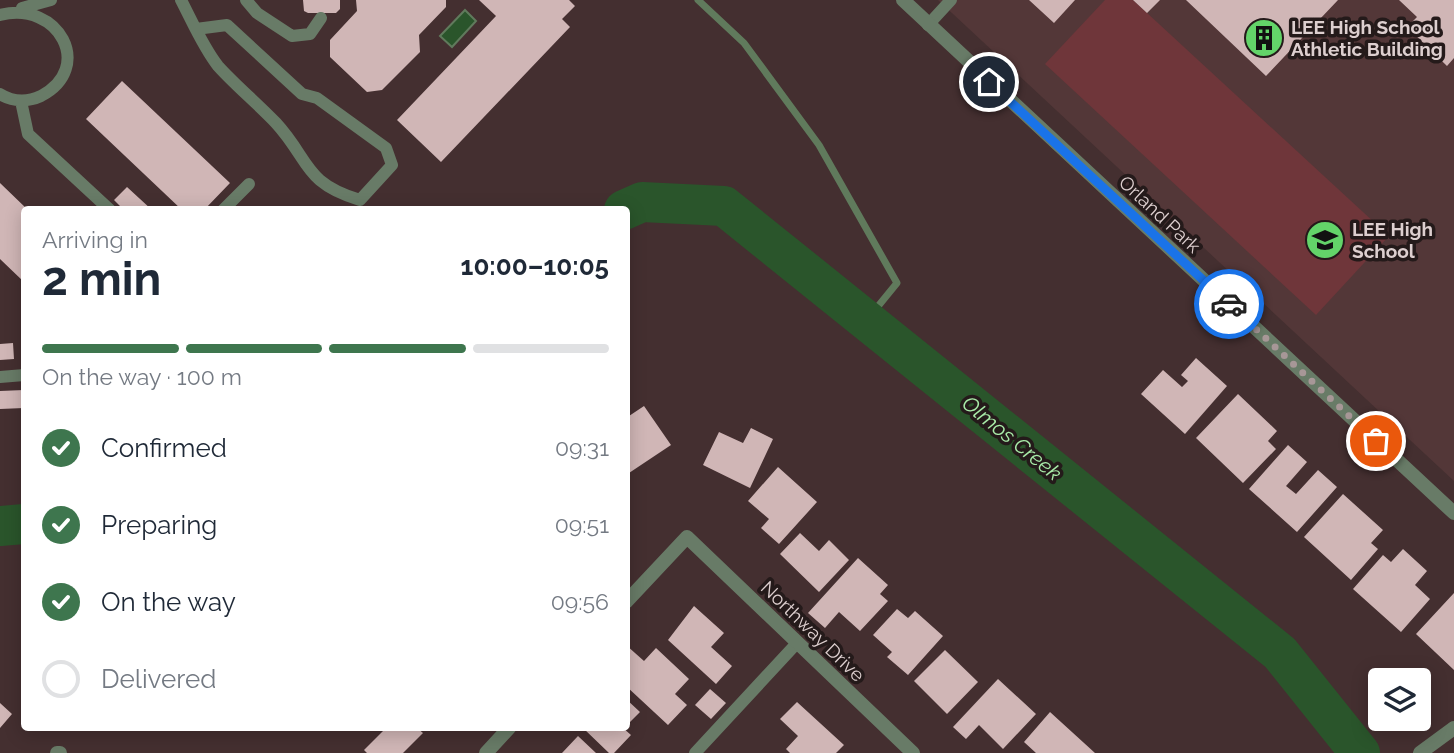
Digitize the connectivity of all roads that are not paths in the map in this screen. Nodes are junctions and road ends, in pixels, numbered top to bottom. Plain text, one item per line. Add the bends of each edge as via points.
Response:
1 (51, 0) edge
2 (181, 0) edge
3 (246, 0) edge
4 (903, 0) edge
5 (951, 0) edge
6 (7, 6) edge
7 (321, 19) dead end
8 (928, 25) junction
9 (196, 29) junction
10 (0, 94) edge
11 (21, 101) junction
12 (249, 184) dead end
13 (106, 206) edge
14 (227, 206) edge
15 (21, 375) edge
16 (0, 377) edge
17 (1454, 513) edge
18 (630, 598) edge
19 (797, 643) junction
20 (1454, 728) edge
21 (506, 731) edge
22 (1425, 749) edge
23 (486, 753) edge
24 (695, 753) edge
25 (913, 753) edge

1 - 6 lane
2 - 9 lane
3 - 7 lane via 292,36 310,34
4 - 8 street, Orland Park
5 - 8 lane
6 - 11 lane via 42,13 55,22 68,50 60,80 50,91
8 - 17 street, Orland Park
9 - 9 lane via 217,64 278,125 301,162 331,191 360,200 392,165 386,148 317,98 302,94 227,25
10 - 11 lane
11 - 13 lane via 28,134
12 - 14 lane
15 - 16 lane
18 - 19 street, Northway Drive via 687,537
19 - 24 lane
19 - 25 street, Northway Drive
20 - 22 street
21 - 23 street

